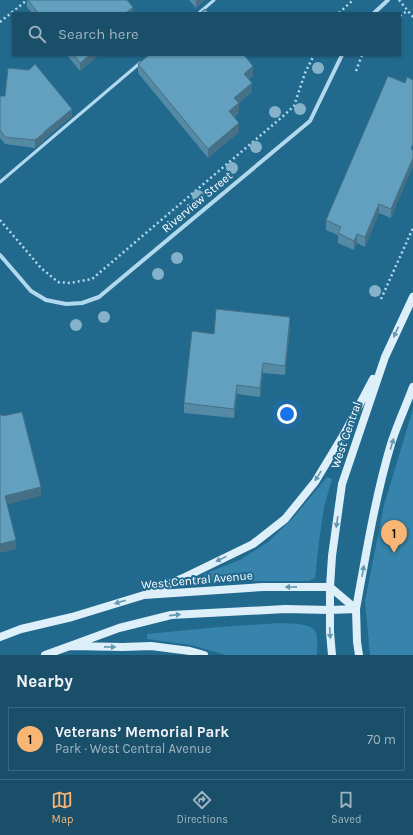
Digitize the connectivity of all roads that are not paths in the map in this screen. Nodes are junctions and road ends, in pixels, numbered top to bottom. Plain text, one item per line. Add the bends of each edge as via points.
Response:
1 (214, 0) edge
2 (388, 0) edge
3 (200, 12) edge
4 (375, 12) edge
5 (342, 56) edge
6 (143, 60) edge
7 (0, 182) edge
8 (0, 255) edge
9 (413, 297) edge
10 (385, 357) junction
11 (413, 387) edge
12 (330, 587) junction
13 (144, 595) junction
14 (356, 609) junction
15 (330, 610) junction
16 (0, 636) edge
17 (70, 646) junction
18 (45, 655) edge
19 (204, 655) edge
20 (332, 655) edge
21 (358, 655) edge

1 - 3 lane
2 - 4 street
5 - 8 street, Riverview Street via 310,121 99,297 82,303 66,304 46,300 31,291
6 - 7 lane
9 -> 10 main road, West Central
10 -> 12 main road, West Central via 342,484
10 -> 13 main road via 315,482 286,519 253,544
14 -> 11 main road via 379,489 392,443
12 -> 13 main road, West Central Avenue via 263,587
12 - 14 main road
12 - 15 main road
13 -> 16 main road, West Central Avenue
14 - 15 main road
14 - 21 main road
17 -> 15 main road via 119,628 171,615 285,609
15 -> 20 main road
17 - 18 main road
17 -> 19 main road via 152,646

